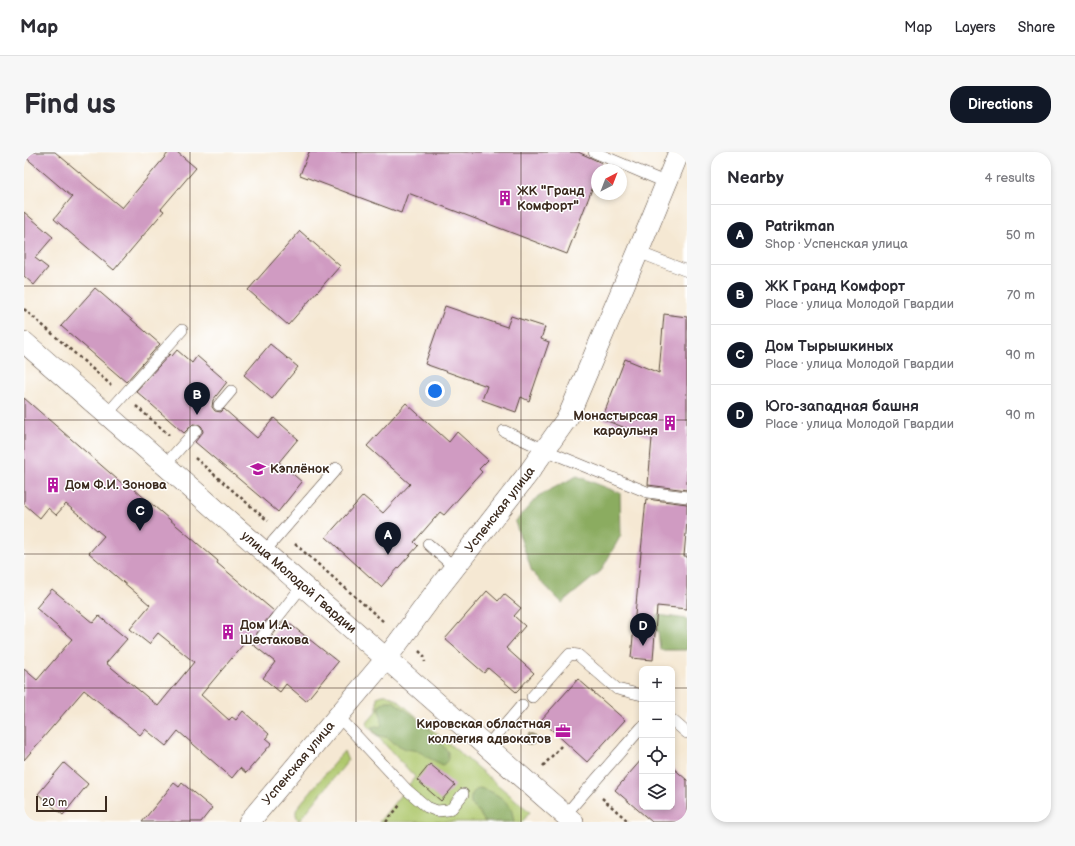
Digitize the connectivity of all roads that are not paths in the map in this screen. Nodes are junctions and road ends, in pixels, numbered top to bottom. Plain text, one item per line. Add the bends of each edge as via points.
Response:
1 (594, 152) edge
2 (679, 152) edge
3 (667, 183) junction
4 (638, 252) junction
5 (687, 271) edge
6 (182, 330) dead end
7 (24, 342) edge
8 (231, 391) dead end
9 (219, 404) dead end
10 (107, 414) junction
11 (196, 430) dead end
12 (504, 431) dead end
13 (545, 450) junction
14 (165, 465) junction
15 (337, 468) dead end
16 (687, 497) edge
17 (428, 544) dead end
18 (264, 552) junction
19 (455, 568) junction
20 (303, 585) junction
21 (262, 637) dead end
22 (386, 659) junction
23 (639, 694) edge
24 (532, 697) dead end
25 (522, 705) dead end
26 (338, 716) junction
27 (675, 723) edge
28 (639, 730) edge
29 (687, 733) edge
30 (487, 746) junction
31 (463, 794) dead end
32 (569, 818) edge
33 (249, 822) edge

1 - 3 lane
2 - 3 street, Успенская улица
3 - 4 street, Успенская улица
4 - 5 lane
4 - 13 street, Успенская улица via 568,417
6 - 10 lane
7 - 10 street, улица Молодой Гвардии
8 - 9 lane
10 - 14 street, улица Молодой Гвардии
11 - 14 lane
12 - 13 lane
13 - 16 lane via 647,492
13 - 19 street, Успенская улица
14 - 18 street, улица Молодой Гвардии
15 - 18 lane
17 - 19 lane
18 - 20 street, улица Молодой Гвардии
19 - 22 street, Успенская улица
20 - 21 lane
20 - 22 street, улица Молодой Гвардии
22 - 26 street, Успенская улица
22 - 30 street, улица Молодой Гвардии
23 - 24 lane via 617,689 578,655 570,654
25 - 30 lane
26 - 31 lane via 407,790 427,807 437,811 448,810
26 - 33 street, Успенская улица
27 - 29 lane
28 - 32 lane via 589,788
30 - 32 street, улица Молодой Гвардии

